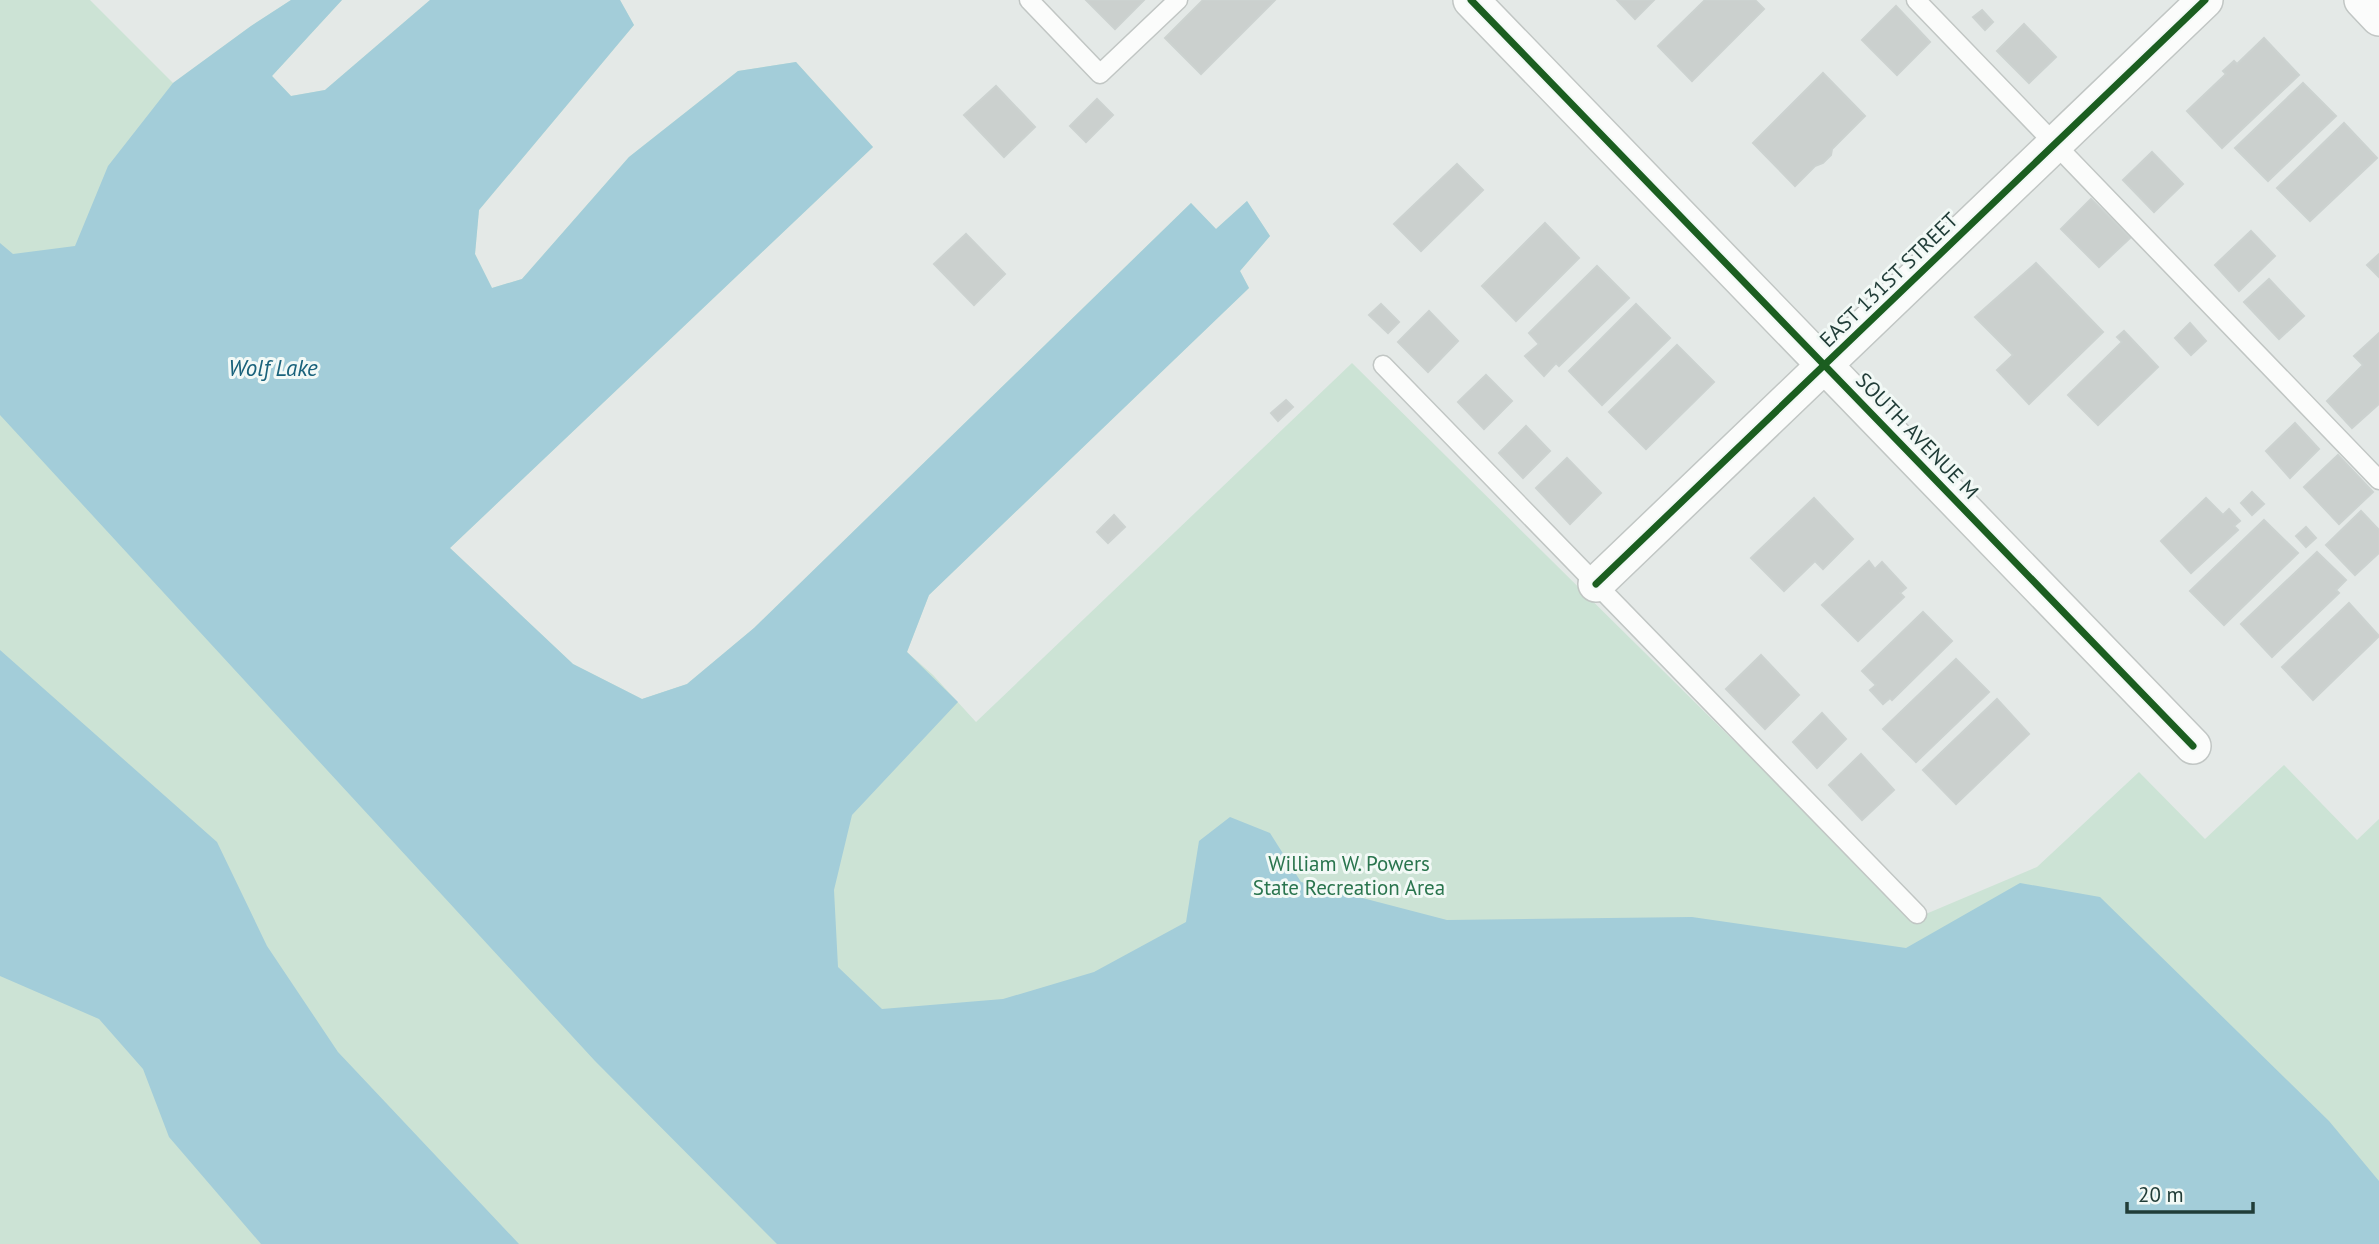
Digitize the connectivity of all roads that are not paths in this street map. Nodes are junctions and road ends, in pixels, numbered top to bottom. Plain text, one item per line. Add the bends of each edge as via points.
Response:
1 (1029, 0) edge
2 (1178, 0) edge
3 (1471, 0) edge
4 (1916, 0) edge
5 (2205, 0) edge
6 (2362, 0) edge
7 (2379, 18) edge
8 (2055, 144) junction
9 (1383, 365) dead end
10 (1825, 366) junction
11 (2379, 480) edge
12 (1596, 584) junction
13 (2193, 746) dead end
14 (1917, 914) dead end

1 - 2 lane via 1100,74
3 - 10 street, SOUTH AVENUE M
4 - 8 lane
5 - 8 street, EAST 131ST STREET
6 - 7 street
8 - 10 street, EAST 131ST STREET
8 - 11 lane
9 - 12 lane
10 - 12 street, EAST 131ST STREET
10 - 13 street, SOUTH AVENUE M
12 - 14 lane

